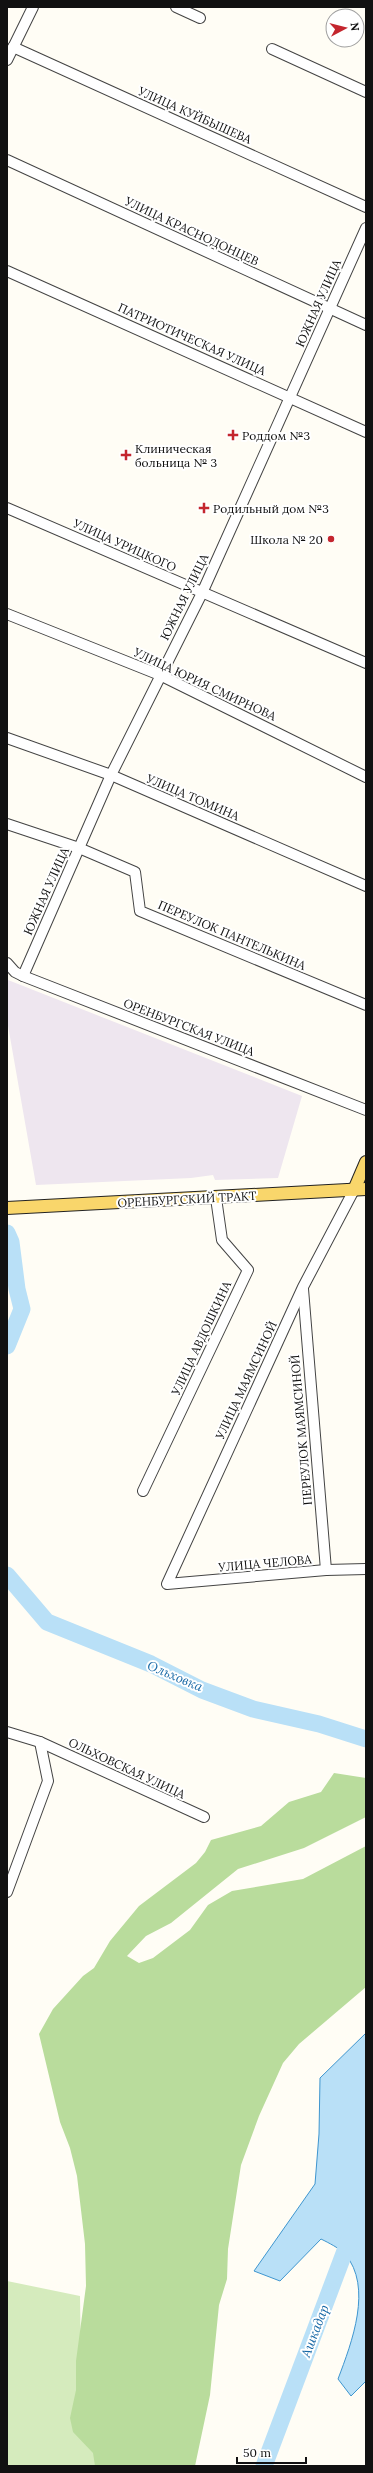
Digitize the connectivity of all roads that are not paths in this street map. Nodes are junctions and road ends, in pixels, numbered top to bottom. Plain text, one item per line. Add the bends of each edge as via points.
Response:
1 (33, 7) edge
2 (176, 7) edge
3 (200, 18) dead end
4 (13, 47) junction
5 (272, 49) dead end
6 (7, 60) edge
7 (366, 92) edge
8 (7, 160) edge
9 (366, 207) edge
10 (366, 228) edge
11 (7, 271) edge
12 (330, 309) junction
13 (366, 325) edge
14 (290, 397) junction
15 (366, 432) edge
16 (7, 508) edge
17 (202, 593) junction
18 (7, 614) edge
19 (366, 663) edge
20 (160, 675) junction
21 (7, 738) edge
22 (111, 775) junction
23 (366, 776) edge
24 (7, 824) edge
25 (79, 848) junction
26 (366, 886) edge
27 (7, 963) edge
28 (22, 976) junction
29 (366, 1005) edge
30 (366, 1110) edge
31 (366, 1162) edge
32 (360, 1189) edge
33 (216, 1198) junction
34 (7, 1208) edge
35 (303, 1287) junction
36 (143, 1491) dead end
37 (366, 1569) edge
38 (326, 1570) junction
39 (167, 1584) joint
40 (7, 1732) edge
41 (40, 1742) junction
42 (204, 1817) dead end
43 (7, 1892) edge

1 - 4 street
2 - 3 street
4 - 6 street
4 - 9 street, УЛИЦА КУЙБЫШЕВА
5 - 7 street
8 - 12 street, УЛИЦА КРАСНОДОНЦЕВ
10 - 12 street, ЮЖНАЯ УЛИЦА
11 - 14 street, ПАТРИОТИЧЕСКАЯ УЛИЦА
12 - 13 street, УЛИЦА КРАСНОДОНЦЕВ
12 - 14 street, ЮЖНАЯ УЛИЦА
14 - 15 street, ПАТРИОТИЧЕСКАЯ УЛИЦА
14 - 17 street, ЮЖНАЯ УЛИЦА
16 - 17 street, УЛИЦА УРИЦКОГО
17 - 19 street, УЛИЦА УРИЦКОГО
17 - 20 street, ЮЖНАЯ УЛИЦА
18 - 20 street, УЛИЦА ЮРИЯ СМИРНОВА
20 - 22 street, ЮЖНАЯ УЛИЦА
20 - 23 street, УЛИЦА ЮРИЯ СМИРНОВА
21 - 22 street, УЛИЦА ТОМИНА
22 - 25 street, ЮЖНАЯ УЛИЦА
22 - 26 street, УЛИЦА ТОМИНА
24 - 25 street, ПЕРЕУЛОК ПАНТЕЛЬКИНА
25 - 28 street, ЮЖНАЯ УЛИЦА
25 - 29 street, ПЕРЕУЛОК ПАНТЕЛЬКИНА via 135,872 140,911
27 - 28 street, ОРЕНБУРГСКАЯ УЛИЦА
28 - 30 street, ОРЕНБУРГСКАЯ УЛИЦА
31 - 32 main road
32 - 33 main road, ОРЕНБУРГСКИЙ ТРАКТ
32 - 35 street, УЛИЦА МАЯМСИНОЙ
33 - 34 main road, ОРЕНБУРГСКИЙ ТРАКТ
33 - 36 street, УЛИЦА АВДОШКИНА via 222,1240 248,1270
35 - 38 street, ПЕРЕУЛОК МАЯМСИНОЙ
35 - 39 street, УЛИЦА МАЯМСИНОЙ
37 - 38 street, УЛИЦА ЧЕЛОВА
38 - 39 street, УЛИЦА ЧЕЛОВА
40 - 41 street, ОЛЬХОВСКАЯ УЛИЦА
41 - 42 street, ОЛЬХОВСКАЯ УЛИЦА
41 - 43 street via 48,1781

